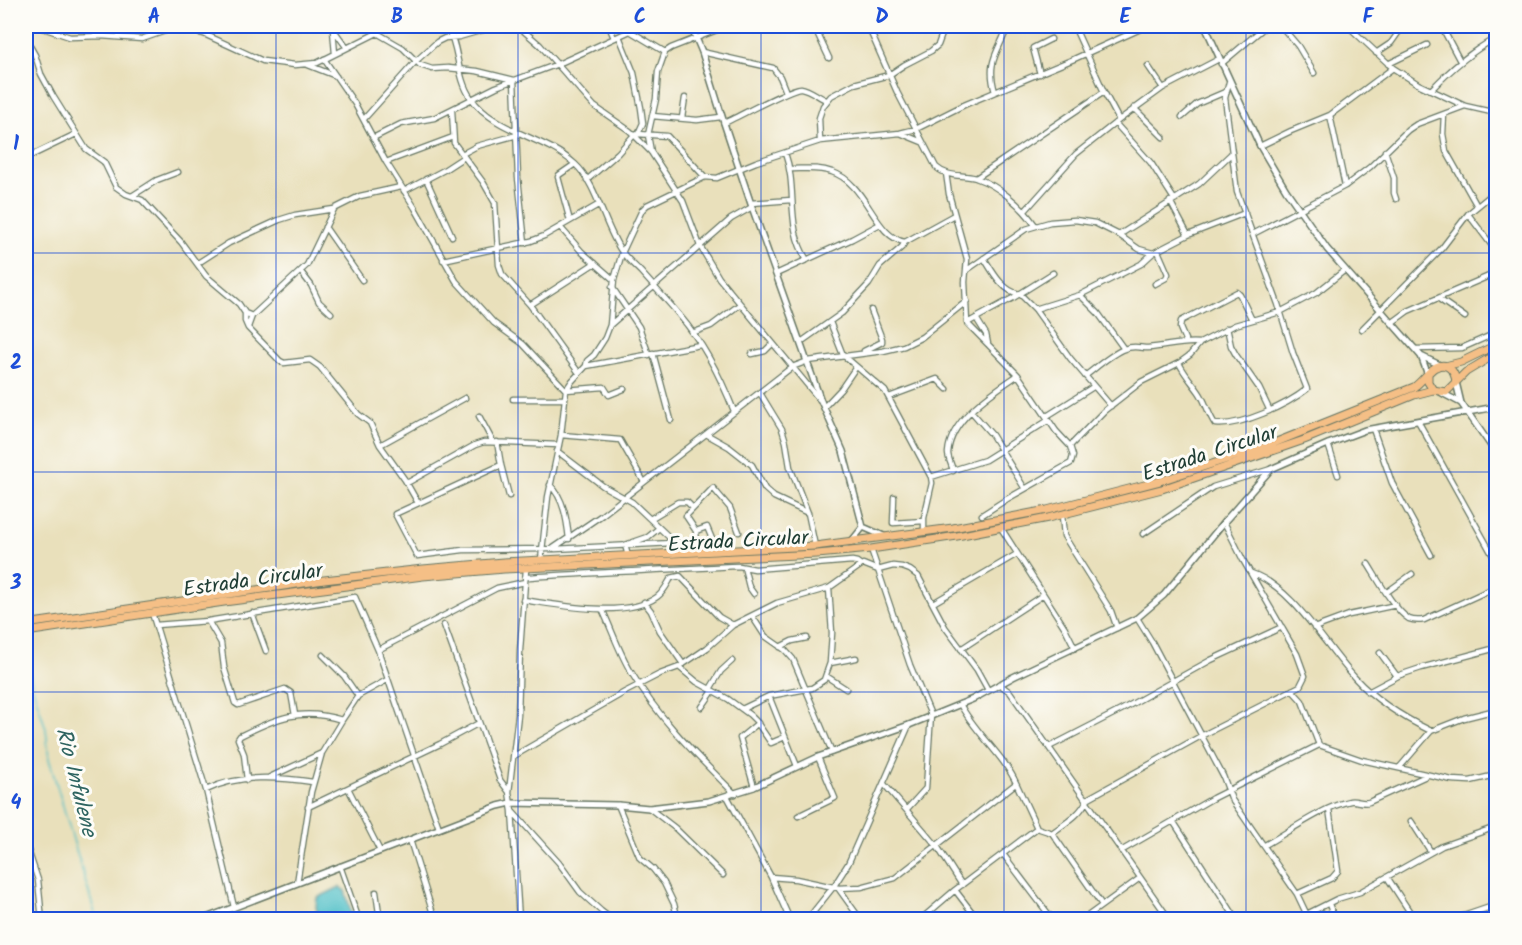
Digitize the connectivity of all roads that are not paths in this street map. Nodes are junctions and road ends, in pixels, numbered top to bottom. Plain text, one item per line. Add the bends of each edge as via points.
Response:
1 (37, 26) edge
2 (383, 26) edge
3 (447, 26) edge
4 (497, 26) edge
5 (521, 26) edge
6 (609, 26) edge
7 (637, 26) edge
8 (691, 26) edge
9 (728, 26) edge
10 (814, 26) edge
11 (868, 26) edge
12 (945, 26) edge
13 (1008, 26) edge
14 (1074, 26) edge
15 (1147, 26) edge
16 (1205, 26) edge
17 (1266, 26) edge
18 (1281, 26) edge
19 (1348, 26) edge
20 (1403, 26) edge
21 (1452, 26) edge
22 (186, 28) edge
23 (332, 28) edge
24 (630, 31) junction
25 (376, 33) junction
26 (617, 37) junction
27 (453, 38) junction
28 (696, 38) junction
29 (1497, 38) edge
30 (26, 39) edge
31 (1051, 39) dead end
32 (1427, 45) dead end
33 (347, 48) junction
34 (665, 52) junction
35 (702, 52) junction
36 (1086, 53) junction
37 (1376, 53) junction
38 (335, 54) junction
39 (829, 58) dead end
40 (324, 59) junction
41 (416, 61) junction
42 (1220, 61) junction
43 (1460, 61) junction
44 (306, 64) junction
45 (558, 64) junction
46 (1388, 64) junction
47 (1148, 66) dead end
48 (1393, 68) junction
49 (460, 69) junction
50 (1314, 73) dead end
51 (1040, 74) junction
52 (889, 75) junction
53 (336, 76) junction
54 (514, 80) junction
55 (1229, 82) junction
56 (1163, 88) junction
57 (1431, 90) junction
58 (786, 92) junction
59 (995, 92) junction
60 (1104, 92) junction
61 (1225, 92) junction
62 (685, 98) dead end
63 (472, 100) junction
64 (826, 100) junction
65 (1465, 106) junction
66 (1134, 108) junction
67 (452, 111) junction
68 (1444, 114) junction
69 (1496, 114) edge
70 (1330, 115) junction
71 (652, 116) junction
72 (721, 117) junction
73 (1182, 117) dead end
74 (682, 118) junction
75 (364, 119) junction
76 (1117, 121) junction
77 (723, 123) junction
78 (916, 129) junction
79 (517, 133) junction
80 (900, 133) junction
81 (76, 134) junction
82 (636, 135) junction
83 (648, 135) junction
84 (453, 137) junction
85 (1163, 137) dead end
86 (373, 138) junction
87 (820, 141) junction
88 (922, 142) junction
89 (1260, 146) junction
90 (651, 152) junction
91 (1385, 152) junction
92 (785, 153) junction
93 (1232, 153) junction
94 (463, 155) junction
95 (26, 158) edge
96 (386, 162) junction
97 (575, 164) junction
98 (740, 168) junction
99 (790, 169) junction
100 (178, 172) dead end
101 (946, 173) junction
102 (705, 177) junction
103 (976, 178) junction
104 (426, 179) junction
105 (587, 180) junction
106 (1345, 186) junction
107 (403, 189) junction
108 (677, 190) junction
109 (1497, 191) edge
110 (132, 196) junction
111 (1396, 199) dead end
112 (791, 200) junction
113 (1172, 200) junction
114 (752, 205) junction
115 (598, 206) junction
116 (1477, 206) junction
117 (334, 209) junction
118 (1299, 209) junction
119 (1025, 211) junction
120 (1245, 213) junction
121 (1468, 214) junction
122 (954, 215) junction
123 (570, 221) junction
124 (880, 224) junction
125 (1035, 225) junction
126 (325, 227) junction
127 (560, 227) junction
128 (1252, 234) junction
129 (1119, 235) junction
130 (452, 236) dead end
131 (1188, 236) junction
132 (905, 242) junction
133 (525, 243) junction
134 (700, 246) junction
135 (498, 249) junction
136 (1497, 251) edge
137 (1156, 252) junction
138 (622, 253) junction
139 (984, 258) junction
140 (443, 260) junction
141 (807, 260) junction
142 (198, 263) junction
143 (595, 263) junction
144 (967, 270) junction
145 (1345, 270) junction
146 (301, 272) junction
147 (1053, 273) dead end
148 (1497, 273) edge
149 (776, 274) junction
150 (362, 280) dead end
151 (614, 280) junction
152 (1155, 284) dead end
153 (653, 286) junction
154 (612, 287) junction
155 (1020, 294) junction
156 (1080, 295) junction
157 (1439, 299) junction
158 (967, 301) junction
159 (530, 305) junction
160 (740, 305) junction
161 (1381, 308) junction
162 (628, 309) junction
163 (1035, 309) junction
164 (871, 310) dead end
165 (1280, 312) junction
166 (245, 313) junction
167 (331, 313) dead end
168 (252, 316) junction
169 (1465, 317) dead end
170 (976, 318) junction
171 (1252, 320) junction
172 (830, 322) junction
173 (1393, 322) junction
174 (967, 323) junction
175 (610, 324) junction
176 (248, 328) junction
177 (1227, 328) junction
178 (1362, 329) dead end
179 (692, 333) junction
180 (1497, 333) edge
181 (801, 342) junction
182 (1186, 342) junction
183 (1200, 343) junction
184 (772, 344) junction
185 (988, 344) junction
186 (700, 345) junction
187 (1497, 345) edge
188 (1124, 349) junction
189 (1416, 349) junction
190 (862, 352) junction
191 (651, 354) junction
192 (752, 354) dead end
193 (1497, 354) edge
194 (843, 355) junction
195 (1421, 356) junction
196 (808, 361) junction
197 (1179, 363) junction
198 (586, 366) junction
199 (1442, 366) junction
200 (856, 367) junction
201 (792, 368) junction
202 (579, 373) junction
203 (1018, 375) junction
204 (1428, 375) junction
205 (1085, 376) junction
206 (1456, 382) junction
207 (1094, 387) junction
208 (947, 389) dead end
209 (567, 390) junction
210 (624, 390) dead end
211 (1435, 391) junction
212 (760, 393) junction
213 (889, 397) junction
214 (465, 398) dead end
215 (513, 399) dead end
216 (565, 399) junction
217 (1461, 403) junction
218 (823, 404) junction
219 (1111, 406) junction
220 (1497, 407) edge
221 (1269, 410) junction
222 (734, 411) junction
223 (971, 411) junction
224 (1469, 412) junction
225 (479, 416) dead end
226 (1048, 418) junction
227 (670, 420) dead end
228 (1418, 421) junction
229 (1373, 429) junction
230 (706, 434) junction
231 (561, 435) junction
232 (495, 442) junction
233 (1328, 444) junction
234 (380, 445) junction
235 (559, 445) junction
236 (1070, 446) junction
237 (557, 451) junction
238 (1002, 451) junction
239 (1497, 453) edge
240 (501, 465) junction
241 (1271, 470) junction
242 (954, 471) junction
243 (1338, 475) dead end
244 (931, 477) junction
245 (644, 482) junction
246 (407, 483) junction
247 (550, 485) junction
248 (1025, 489) junction
249 (509, 496) dead end
250 (894, 497) dead end
251 (624, 498) junction
252 (418, 503) junction
253 (693, 508) junction
254 (808, 513) junction
255 (982, 515) dead end
256 (1062, 515) junction
257 (650, 519) junction
258 (924, 521) junction
259 (1224, 522) junction
260 (863, 527) junction
261 (659, 528) junction
262 (1001, 528) junction
263 (696, 531) junction
264 (739, 532) dead end
265 (924, 532) junction
266 (1143, 534) dead end
267 (886, 537) junction
268 (569, 539) junction
269 (850, 542) junction
270 (698, 543) junction
271 (672, 544) junction
272 (625, 545) junction
273 (815, 546) junction
274 (542, 549) junction
275 (552, 549) junction
276 (871, 549) junction
277 (673, 554) junction
278 (1017, 554) junction
279 (1431, 555) dead end
280 (628, 556) junction
281 (541, 560) junction
282 (1497, 561) edge
283 (1368, 564) dead end
284 (677, 565) junction
285 (861, 565) junction
286 (744, 567) junction
287 (878, 570) junction
288 (1251, 573) junction
289 (1412, 574) dead end
290 (525, 576) junction
291 (671, 578) junction
292 (1497, 587) edge
293 (830, 588) junction
294 (1387, 592) junction
295 (754, 594) dead end
296 (1043, 595) junction
297 (523, 600) junction
298 (644, 602) junction
299 (933, 603) junction
300 (1396, 605) junction
301 (602, 609) junction
302 (152, 613) junction
303 (252, 613) junction
304 (752, 616) junction
305 (1137, 618) junction
306 (208, 621) junction
307 (57, 623) junction
308 (26, 624) edge
309 (156, 625) junction
310 (444, 625) dead end
311 (733, 625) junction
312 (1282, 627) junction
313 (1117, 628) junction
314 (1314, 628) junction
315 (26, 633) edge
316 (807, 638) dead end
317 (780, 647) junction
318 (1075, 648) junction
319 (1497, 648) edge
320 (961, 649) junction
321 (378, 650) junction
322 (266, 651) dead end
323 (1380, 653) dead end
324 (323, 655) dead end
325 (856, 658) dead end
326 (732, 661) dead end
327 (830, 663) junction
328 (681, 665) junction
329 (826, 676) junction
330 (1397, 676) junction
331 (1013, 677) junction
332 (387, 680) junction
333 (1172, 681) junction
334 (999, 684) junction
335 (639, 685) junction
336 (846, 688) dead end
337 (806, 689) junction
338 (711, 690) junction
339 (988, 690) junction
340 (1292, 690) junction
341 (1010, 692) junction
342 (1368, 692) junction
343 (358, 696) junction
344 (769, 696) junction
345 (960, 704) junction
346 (702, 707) dead end
347 (742, 709) junction
348 (1497, 710) edge
349 (296, 715) junction
350 (931, 716) junction
351 (342, 720) junction
352 (479, 723) junction
353 (758, 723) junction
354 (909, 725) junction
355 (1431, 731) junction
356 (1201, 736) junction
357 (785, 737) junction
358 (1319, 745) junction
359 (1049, 747) junction
360 (832, 752) junction
361 (322, 753) junction
362 (414, 756) junction
363 (514, 756) junction
364 (818, 757) junction
365 (797, 766) junction
366 (1399, 768) junction
367 (1497, 775) edge
368 (1426, 776) junction
369 (267, 778) junction
370 (247, 780) junction
371 (314, 782) junction
372 (884, 784) junction
373 (1017, 785) junction
374 (754, 787) junction
375 (348, 788) junction
376 (206, 790) junction
377 (1230, 790) junction
378 (509, 792) junction
379 (735, 794) junction
380 (727, 796) junction
381 (1087, 799) junction
382 (511, 803) junction
383 (618, 805) junction
384 (308, 807) junction
385 (649, 808) junction
386 (907, 809) junction
387 (1329, 809) junction
388 (512, 811) junction
389 (798, 816) dead end
390 (1173, 821) junction
391 (1412, 821) dead end
392 (1497, 827) edge
393 (439, 828) junction
394 (1037, 828) junction
395 (1052, 833) junction
396 (410, 840) junction
397 (26, 844) edge
398 (1265, 845) junction
399 (938, 846) junction
400 (380, 851) junction
401 (1121, 851) junction
402 (1431, 852) junction
403 (1003, 854) junction
404 (340, 867) junction
405 (723, 875) dead end
406 (771, 877) junction
407 (1387, 877) junction
408 (1140, 878) junction
409 (297, 883) junction
410 (962, 885) junction
411 (836, 887) junction
412 (955, 890) junction
413 (376, 892) dead end
414 (1297, 894) junction
415 (1329, 904) junction
416 (1102, 905) junction
417 (234, 907) junction
418 (1495, 909) edge
419 (1306, 913) junction
420 (1169, 919) edge
421 (42, 920) edge
422 (201, 920) edge
423 (358, 920) edge
424 (380, 920) edge
425 (435, 920) edge
426 (519, 920) edge
427 (614, 920) edge
428 (678, 920) edge
429 (790, 920) edge
430 (807, 920) edge
431 (861, 920) edge
432 (920, 920) edge
433 (978, 920) edge
434 (1053, 920) edge
435 (1082, 920) edge
436 (1237, 920) edge
437 (1295, 920) edge
438 (1335, 920) edge
439 (1415, 920) edge
440 (1452, 920) edge
441 (1496, 920) edge

1 - 22 street via 70,37 142,39
2 - 25 street
3 - 27 street
4 - 27 street
5 - 45 street
6 - 26 street
7 - 24 street
8 - 28 street
9 - 28 street
10 - 39 street
11 - 52 street
12 - 52 street via 935,48
13 - 59 street via 992,65
14 - 36 street
15 - 36 street
16 - 42 street
17 - 42 street
18 - 50 street
19 - 37 street
20 - 37 street via 1391,44
21 - 43 street via 1444,31
22 - 44 street via 263,61
23 - 33 street
23 - 38 street
24 - 26 street
24 - 34 street
25 - 33 street
25 - 41 street via 403,48
26 - 45 street
26 - 82 street via 634,73 641,108 643,123
27 - 41 street via 437,42
27 - 49 street
28 - 34 street
28 - 35 street
29 - 43 street
30 - 81 street via 41,74
31 - 51 street via 1033,48
32 - 46 street
33 - 38 street
34 - 71 street
35 - 58 street via 773,68
35 - 72 street
36 - 51 street
36 - 60 street
37 - 46 street
38 - 40 street
40 - 44 street
40 - 53 street
41 - 49 street via 432,69
41 - 75 street
42 - 55 street
42 - 56 street
43 - 57 street
44 - 53 street
45 - 54 street
45 - 82 street via 594,106
46 - 48 street
47 - 56 street
48 - 57 street
48 - 70 street
49 - 54 street
49 - 63 street
51 - 59 street
52 - 64 street via 848,86
52 - 78 street
53 - 75 street
54 - 63 street
54 - 79 street
55 - 61 street
55 - 89 street
56 - 66 street
57 - 65 street
58 - 64 street via 802,88
58 - 77 street
59 - 78 street
60 - 76 street
60 - 103 street
61 - 73 street via 1197,104
61 - 93 street
62 - 74 street
63 - 67 street
63 - 79 street via 486,114
64 - 87 street via 819,118
65 - 68 street
65 - 69 street
66 - 76 street
66 - 85 street
67 - 84 street
67 - 86 street via 431,120 400,124
68 - 91 street via 1408,130
68 - 116 street via 1446,151
70 - 89 street
70 - 106 street
71 - 74 street
71 - 83 street
72 - 74 street
72 - 77 street
75 - 86 street
76 - 113 street via 1151,163
76 - 119 street via 1076,154
77 - 98 street
78 - 80 street
78 - 88 street
79 - 94 street via 477,146
79 - 97 street via 548,145
79 - 133 street
80 - 87 street
80 - 88 street
81 - 95 street
81 - 110 street via 89,152 104,162 116,187
82 - 83 street
82 - 90 street
82 - 105 street
83 - 90 street
83 - 102 street via 667,136
84 - 94 street
84 - 96 street
86 - 96 street
87 - 92 street
88 - 101 street via 936,166
89 - 118 street
90 - 108 street
91 - 106 street
91 - 111 street
92 - 98 street
92 - 99 street
93 - 113 street via 1199,184
93 - 120 street via 1235,182
94 - 104 street
94 - 135 street via 495,203
96 - 107 street
97 - 105 street
97 - 123 street via 558,177
98 - 102 street via 717,178
98 - 114 street
99 - 112 street
99 - 124 street via 820,169 844,178
100 - 110 street
101 - 103 street
101 - 122 street
102 - 108 street
103 - 119 street
104 - 107 street
104 - 130 street
105 - 115 street
106 - 118 street
107 - 117 street via 360,196
107 - 140 street
108 - 134 street via 689,211
108 - 138 street via 644,207
109 - 116 street
110 - 142 street via 142,200
112 - 114 street
112 - 141 street via 796,237
113 - 129 street
113 - 131 street
114 - 134 street
114 - 149 street
115 - 123 street
115 - 138 street
116 - 121 street
117 - 126 street
117 - 142 street via 279,220 229,243
118 - 128 street
118 - 145 street
119 - 125 street
120 - 128 street
120 - 131 street
121 - 136 street
121 - 161 street via 1442,248
122 - 132 street
122 - 144 street
123 - 127 street
124 - 132 street via 891,236
124 - 141 street
125 - 129 street via 1084,221
125 - 139 street
126 - 146 street
126 - 150 street
127 - 133 street
127 - 143 street
128 - 165 street
129 - 137 street via 1139,249
131 - 137 street
132 - 172 street
133 - 135 street
134 - 153 street
134 - 160 street
135 - 140 street
135 - 159 street via 502,274
137 - 152 street via 1168,274
137 - 156 street via 1141,264
138 - 151 street
138 - 153 street
139 - 144 street
139 - 155 street via 1007,288
140 - 209 street via 461,288 494,323 528,349
141 - 149 street
142 - 166 street via 206,276
143 - 151 street
143 - 159 street
144 - 158 street
145 - 161 street
145 - 165 street via 1316,293
146 - 167 street via 319,302
146 - 168 street
147 - 155 street
148 - 157 street
149 - 181 street
151 - 154 street
153 - 162 street
153 - 179 street
154 - 162 street
154 - 175 street
155 - 163 street
155 - 170 street
156 - 163 street
156 - 188 street
157 - 169 street
157 - 173 street via 1408,311
158 - 174 street
158 - 190 street via 922,338 883,351
159 - 202 street
160 - 179 street via 711,326
160 - 184 street
161 - 173 street
161 - 178 street
162 - 175 street
162 - 191 street
163 - 205 street
164 - 190 street via 882,342
165 - 171 street
165 - 221 street via 1307,389
166 - 168 street
166 - 176 street
168 - 176 street
170 - 174 street
170 - 185 street
171 - 177 street
171 - 182 street via 1237,292 1181,321
172 - 181 street
172 - 194 street
173 - 189 street
174 - 185 street
175 - 198 street
176 - 234 street via 282,363 310,360 320,367 370,423
177 - 183 street
177 - 221 street via 1231,346
179 - 186 street
180 - 189 street via 1462,348
181 - 196 street
182 - 183 street
182 - 188 street
183 - 197 street
184 - 192 street via 765,351
184 - 201 street
185 - 203 street
186 - 191 street
186 - 222 street via 716,368
187 - 199 main road via 1461,362
188 - 205 street
189 - 195 street
190 - 194 street
191 - 198 street
191 - 227 street
193 - 206 main road
194 - 196 street
194 - 200 street
195 - 199 street
195 - 204 street
196 - 201 street
196 - 218 street
197 - 219 street via 1140,382
197 - 221 street via 1215,424 1239,421
198 - 202 street
199 - 204 main road
199 - 206 main road via 1452,370
200 - 213 street
200 - 218 street via 841,389
201 - 212 street
201 - 218 street
202 - 209 street
203 - 223 street
203 - 226 street
204 - 211 main road
204 - 265 main road, Estrada Circular via 1414,387 1337,419 1161,482 1047,510
205 - 207 street
206 - 211 main road via 1446,392
206 - 217 street
207 - 219 street
207 - 226 street
208 - 213 street via 937,379
209 - 210 street via 604,387 609,395
209 - 216 street
211 - 217 street
211 - 256 main road, Estrada Circular via 1414,395 1304,440 1173,485
212 - 222 street
212 - 254 street via 782,429 790,467
213 - 244 street
214 - 234 street
215 - 216 street
216 - 231 street
217 - 224 street
218 - 260 street via 843,452
219 - 236 street
220 - 224 street
222 - 230 street
223 - 238 street
223 - 242 street via 958,427 949,450
224 - 228 street
224 - 239 street
225 - 232 street
226 - 236 street
226 - 238 street
228 - 229 street
228 - 282 street
229 - 233 street
229 - 279 street via 1392,483
230 - 245 street
230 - 254 street via 752,465 774,497
231 - 235 street
231 - 245 street via 620,440
232 - 235 street
232 - 240 street
232 - 246 street via 475,446
233 - 241 street
233 - 243 street
234 - 246 street
235 - 237 street
236 - 248 street via 1071,463
237 - 247 street
237 - 251 street
238 - 242 street
238 - 248 street
240 - 249 street
240 - 252 street
241 - 259 street
241 - 266 street via 1213,487
242 - 244 street
244 - 258 street
245 - 251 street
246 - 252 street
247 - 268 street via 560,498
247 - 274 street
248 - 255 street
250 - 258 street via 893,523
251 - 257 street
251 - 268 street
252 - 274 street via 395,514 417,556 463,550
253 - 257 street via 687,502 678,502
253 - 263 street via 686,516
253 - 264 street via 713,488 730,508
254 - 273 street
256 - 262 main road, Estrada Circular
256 - 313 street via 1064,536 1111,611
257 - 261 street
258 - 265 street
259 - 288 street
259 - 305 street via 1164,595
260 - 267 street
260 - 269 street
261 - 271 street
261 - 272 street via 648,537
262 - 276 main road, Estrada Circular
262 - 278 street
263 - 270 street
263 - 270 street via 707,527 712,539
265 - 267 main road, Estrada Circular
267 - 269 main road, Estrada Circular
268 - 275 street
269 - 273 main road, Estrada Circular
270 - 271 street
271 - 272 street
271 - 277 street
272 - 275 street
272 - 280 street
273 - 277 main road, Estrada Circular
274 - 275 street
274 - 281 street
276 - 284 main road, Estrada Circular
276 - 287 street
277 - 280 main road, Estrada Circular
278 - 296 street
278 - 299 street
280 - 281 main road, Estrada Circular
281 - 307 main road, Estrada Circular via 324,580
283 - 294 street
284 - 286 street
284 - 290 main road, Estrada Circular
284 - 291 street
285 - 286 street via 852,561 765,569
285 - 287 street
285 - 293 street
286 - 295 street
287 - 299 street via 893,566 910,570 918,576
287 - 350 street
288 - 312 street
288 - 314 street via 1287,597
289 - 294 street
290 - 297 street
290 - 302 main road, Estrada Circular via 504,569 343,585
290 - 321 street
291 - 298 street via 656,598
291 - 311 street via 684,578 703,603
292 - 300 street via 1424,620 1411,620
293 - 304 street via 789,599
293 - 327 street
294 - 300 street
296 - 318 street
296 - 320 street
297 - 301 street
297 - 363 street
298 - 301 street via 624,609
298 - 328 street
299 - 320 street
300 - 314 street via 1349,615
301 - 335 street
302 - 307 main road, Estrada Circular
302 - 309 street
303 - 306 street
303 - 321 street via 356,597
303 - 322 street
304 - 311 street
304 - 317 street via 765,636
305 - 313 street
305 - 333 street
306 - 309 street
306 - 349 street via 220,638 235,703 285,689 291,693
307 - 308 main road, Estrada Circular
307 - 315 main road, Estrada Circular
309 - 376 street
310 - 352 street
311 - 328 street
312 - 333 street
312 - 340 street via 1305,676 1300,686
313 - 318 street
314 - 342 street
316 - 317 street
317 - 337 street via 793,659
318 - 331 street
319 - 330 street
320 - 339 street
321 - 332 street
323 - 330 street
324 - 343 street
325 - 327 street
326 - 338 street via 721,671
327 - 329 street
328 - 335 street
328 - 338 street
329 - 336 street
329 - 337 street via 818,685
330 - 342 street
331 - 334 street
331 - 341 street
332 - 343 street
332 - 362 street
333 - 356 street
333 - 359 street
334 - 339 street
334 - 341 street
335 - 363 street
335 - 379 street via 673,731
337 - 344 street
337 - 360 street
338 - 346 street
338 - 347 street
339 - 345 street
340 - 356 street
340 - 358 street via 1302,701
341 - 359 street
342 - 355 street via 1401,716
343 - 351 street
344 - 347 street
344 - 357 street
345 - 350 street
345 - 373 street
347 - 353 street
348 - 355 street
349 - 351 street via 316,714
349 - 370 street via 276,719 238,737
350 - 354 street
350 - 386 street via 926,788
351 - 361 street
352 - 362 street
352 - 378 street via 500,780
353 - 357 street via 772,744
353 - 374 street via 740,738
354 - 360 street
354 - 372 street
355 - 366 street
356 - 377 street
356 - 381 street
357 - 365 street
358 - 366 street
358 - 377 street
359 - 381 street
360 - 364 street
361 - 369 street
361 - 371 street
362 - 375 street
362 - 393 street
363 - 378 street
364 - 365 street
364 - 389 street via 835,798
365 - 374 street
366 - 368 street
367 - 368 street via 1464,782
368 - 387 street via 1369,802 1353,801
369 - 370 street
369 - 371 street
370 - 376 street via 225,782
371 - 384 street
372 - 386 street
372 - 411 street
373 - 394 street
373 - 399 street
374 - 379 street
375 - 384 street
375 - 400 street
376 - 417 street
377 - 390 street
377 - 398 street via 1237,808
378 - 382 street
379 - 380 street
380 - 385 street
380 - 406 street
381 - 395 street
381 - 401 street
382 - 383 street
382 - 388 street
382 - 393 street
383 - 385 street
383 - 428 street via 640,858 664,883
384 - 409 street
385 - 405 street
386 - 399 street
387 - 398 street
387 - 414 street via 1338,871 1332,878
388 - 426 street
388 - 427 street via 580,892
390 - 401 street
390 - 436 street
391 - 402 street
392 - 402 street
393 - 396 street
394 - 395 street
394 - 403 street
395 - 416 street
396 - 400 street
396 - 425 street
397 - 421 street via 38,880
398 - 414 street
399 - 410 street
399 - 411 street via 895,878 861,887
400 - 404 street
401 - 408 street
402 - 407 street
403 - 410 street
403 - 434 street
404 - 409 street
404 - 423 street
406 - 411 street
406 - 429 street
407 - 415 street
407 - 439 street
408 - 416 street
408 - 420 street
409 - 417 street
410 - 412 street
411 - 430 street
411 - 431 street
412 - 432 street
412 - 433 street
413 - 424 street
414 - 419 street
415 - 419 street
415 - 438 street
416 - 435 street
417 - 422 street
418 - 440 street
418 - 441 street
419 - 437 street

